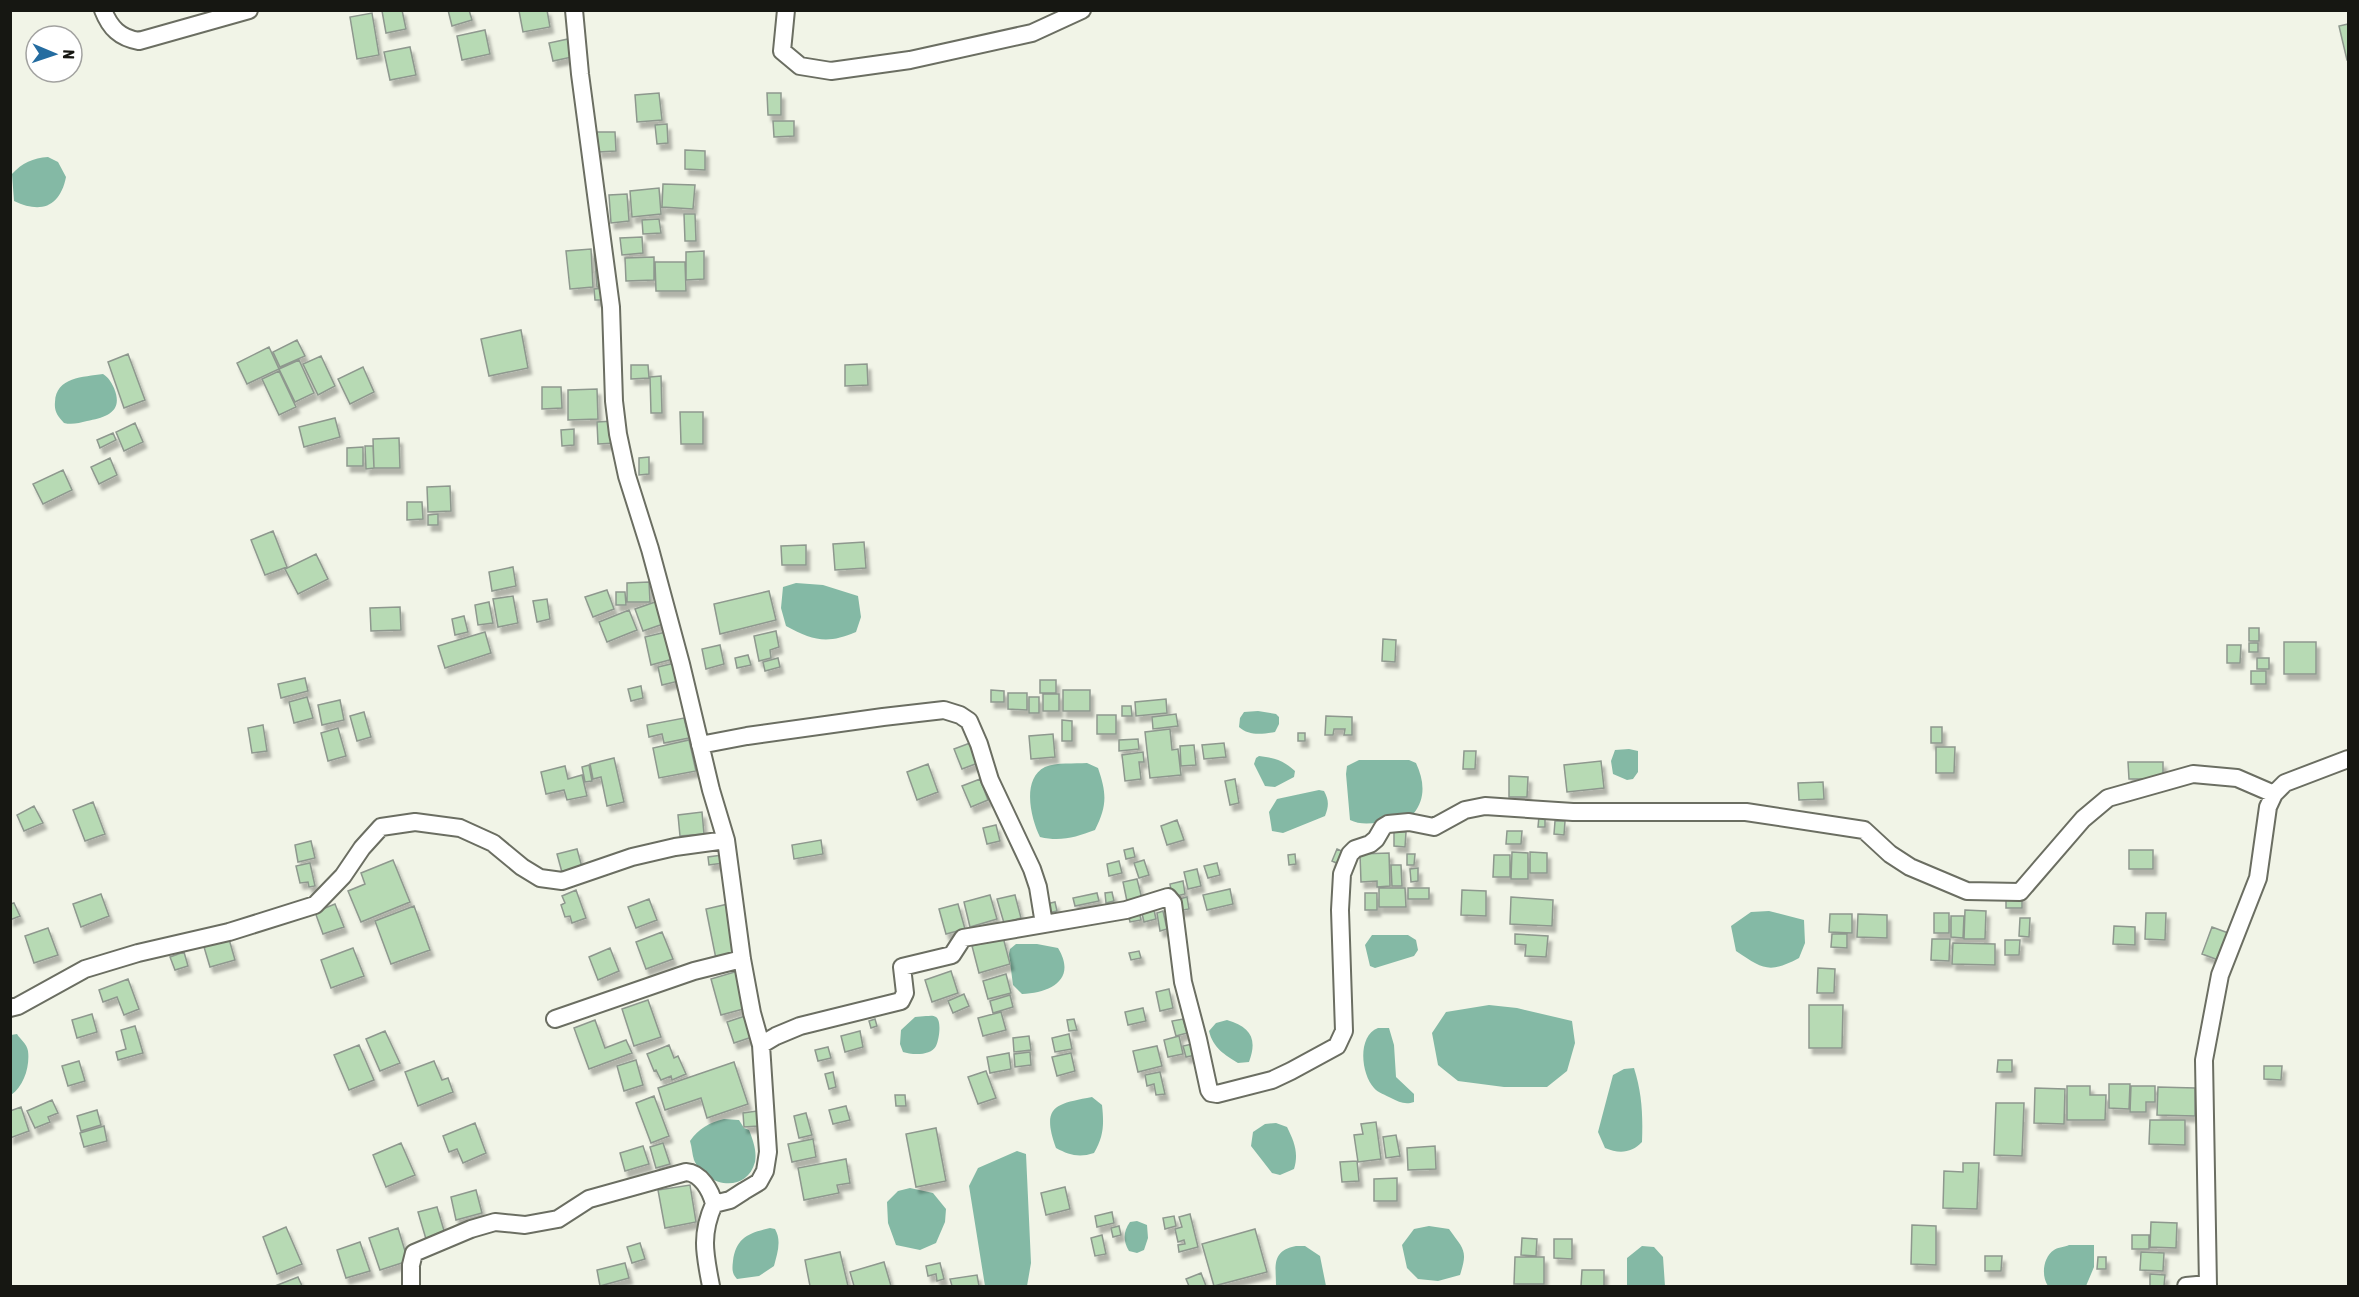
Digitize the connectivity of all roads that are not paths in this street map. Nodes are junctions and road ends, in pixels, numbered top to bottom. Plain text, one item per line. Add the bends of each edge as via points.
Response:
1 (103, 10) edge
2 (249, 10) edge
3 (574, 10) edge
4 (786, 10) edge
5 (1082, 10) edge
6 (700, 745) junction
7 (2349, 759) edge
8 (2274, 794) junction
9 (726, 840) junction
10 (1044, 924) junction
11 (742, 959) junction
12 (10, 1008) edge
13 (555, 1019) dead end
14 (761, 1045) junction
15 (714, 1204) junction
16 (2208, 1285) edge
17 (411, 1287) edge
18 (711, 1287) edge
19 (2186, 1287) edge

1 - 2 street via 119,34 139,40
3 - 6 street via 611,307 618,434
4 - 5 street via 782,51 800,66 831,71 910,60 1032,33
6 - 9 street
6 - 10 street via 944,710 960,715 969,721 990,780 1032,868
7 - 8 street via 2285,783
8 - 10 street via 2237,778 2193,774 2108,798 2083,819 2020,892 1967,891 1910,867 1864,830 1746,812 1573,812 1485,806 1465,810 1434,827 1409,822 1388,824 1370,844 1350,854 1342,874 1344,1031 1337,1046 1272,1080 1217,1094 1209,1090 1182,982 1172,898
8 - 16 street via 2268,807 2258,878 2220,975 2204,1060
9 - 11 street
9 - 12 street via 632,857 562,881 540,878 493,843 460,828 415,822 381,827 315,905 85,969
10 - 14 street via 963,938 952,955 902,966 905,993 901,1001 800,1026
11 - 13 street
11 - 14 street
14 - 15 street via 768,1152 765,1171 759,1182 730,1200
15 - 17 street via 704,1184 686,1172 589,1199 558,1219 525,1226 495,1222 414,1252
15 - 18 street via 704,1247
16 - 19 street

